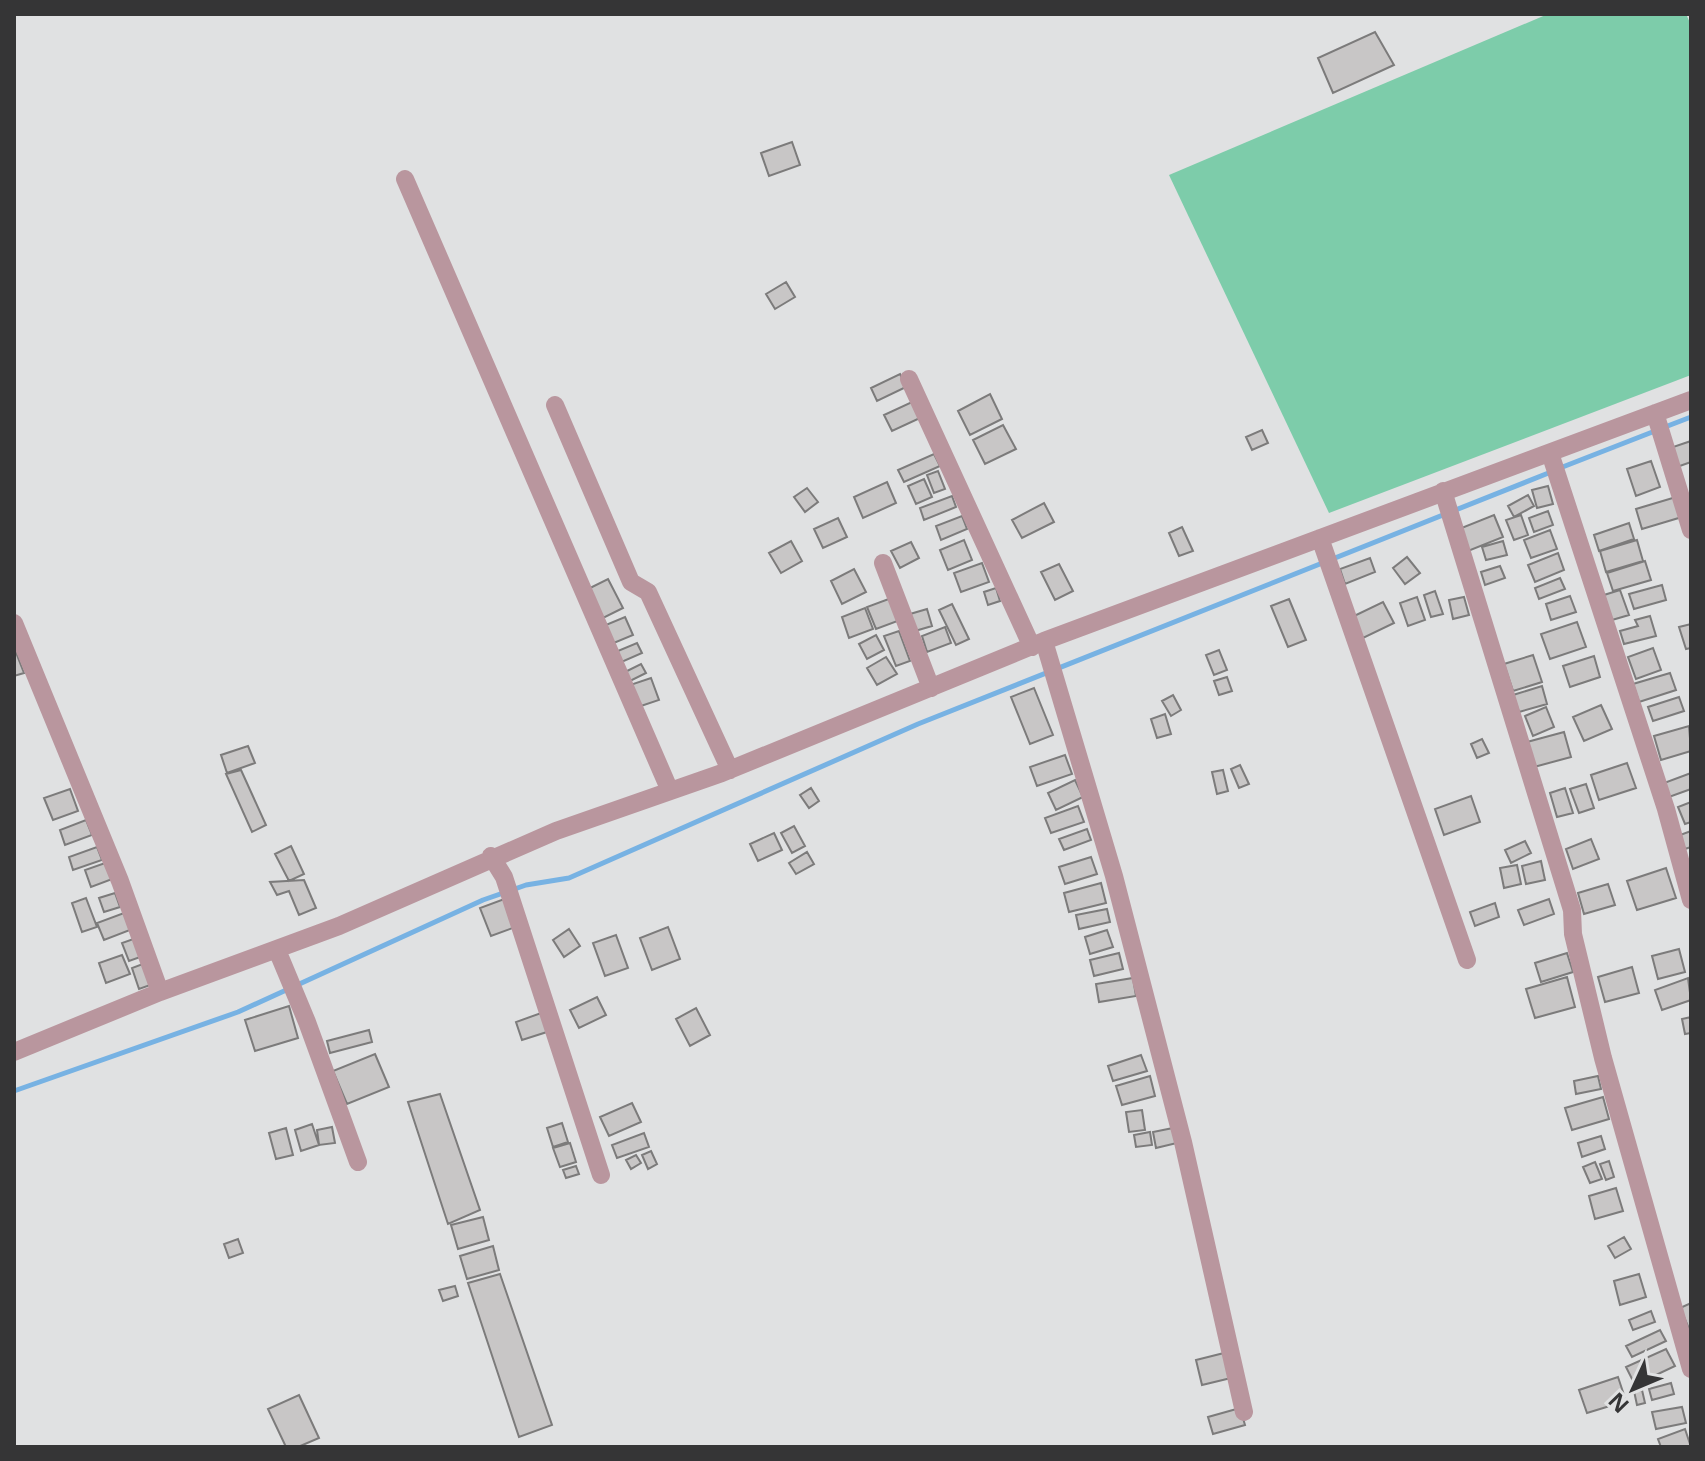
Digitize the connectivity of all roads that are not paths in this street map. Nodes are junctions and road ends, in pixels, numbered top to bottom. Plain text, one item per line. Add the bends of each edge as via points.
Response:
1 (405, 179) dead end
2 (909, 379) dead end
3 (1691, 400) edge
4 (555, 405) dead end
5 (1656, 416) junction
6 (1552, 456) junction
7 (1448, 506) junction
8 (1691, 530) edge
9 (1321, 543) junction
10 (883, 563) dead end
11 (14, 623) edge
12 (1045, 656) junction
13 (931, 688) junction
14 (730, 770) junction
15 (670, 791) junction
16 (491, 856) junction
17 (1691, 900) edge
18 (277, 950) junction
19 (1467, 960) dead end
20 (160, 992) junction
21 (14, 1052) edge
22 (358, 1162) dead end
23 (601, 1175) dead end
24 (1691, 1369) edge
25 (1244, 1412) dead end

1 - 15 street
2 - 12 street
3 - 5 street
4 - 14 street via 631,582 648,592
5 - 6 street
5 - 8 street
6 - 7 street
6 - 17 street
7 - 9 street
7 - 24 street via 1572,910 1603,1058
9 - 12 street
9 - 19 street
10 - 13 street
11 - 20 street
12 - 13 street
12 - 25 street via 1114,876 1183,1142
13 - 14 street
14 - 15 street
15 - 16 street
16 - 18 street
16 - 23 street via 504,877
18 - 20 street
18 - 22 street
20 - 21 street

